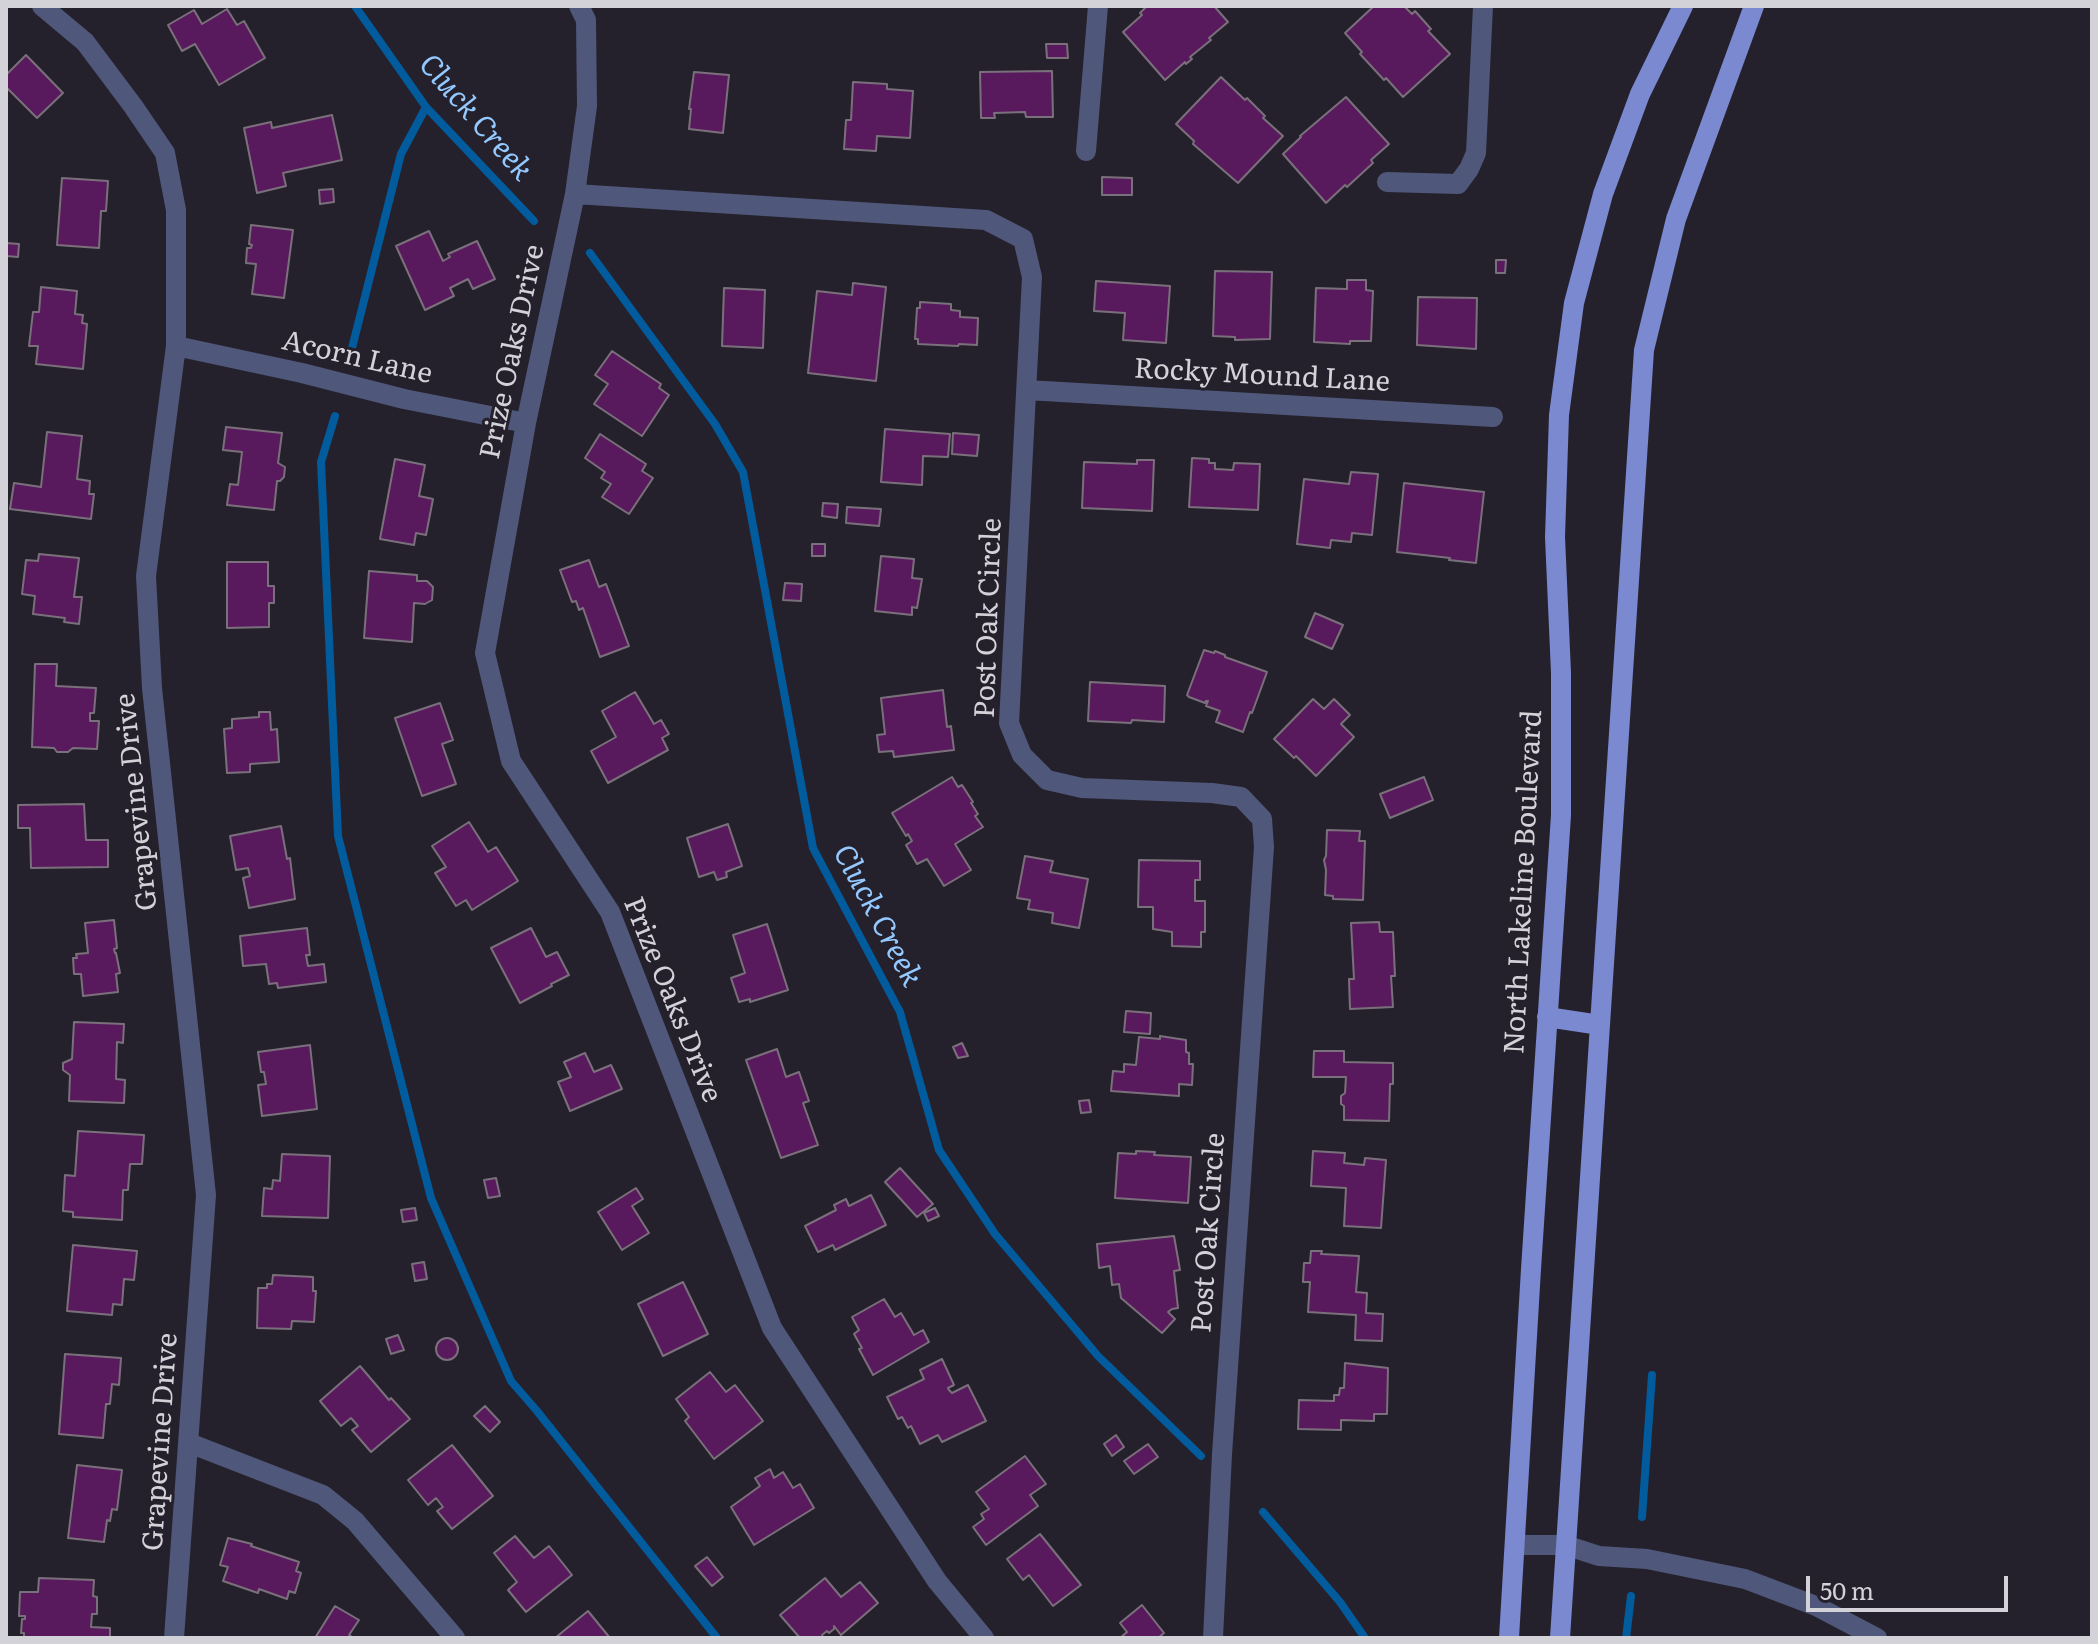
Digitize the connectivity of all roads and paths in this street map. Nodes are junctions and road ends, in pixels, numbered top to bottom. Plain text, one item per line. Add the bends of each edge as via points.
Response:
1 (42, 6) edge
2 (579, 6) edge
3 (1098, 6) edge
4 (1483, 6) edge
5 (1683, 6) edge
6 (1754, 6) edge
7 (1086, 151) dead end
8 (1387, 182) dead end
9 (575, 194) junction
10 (176, 346) junction
11 (1027, 390) junction
12 (1493, 417) dead end
13 (526, 423) junction
14 (1547, 1017) junction
15 (1600, 1025) junction
16 (189, 1443) junction
17 (1516, 1545) junction
18 (1565, 1545) junction
19 (174, 1638) edge
20 (455, 1638) edge
21 (984, 1638) edge
22 (1213, 1638) edge
23 (1509, 1638) edge
24 (1560, 1638) edge
25 (1877, 1638) edge

1 - 10 street, Grapevine Drive via 85,42 165,153 176,210
2 - 9 street, Prize Oaks Drive via 586,20 587,106
3 - 7 street
4 - 8 street via 1476,153 1469,169 1458,184
5 - 14 main road, North Lakeline Boulevard via 1640,94 1603,194 1574,303 1559,415 1555,537 1561,815
6 - 15 main road via 1676,219 1644,350
9 - 11 street, Post Oak Circle via 986,220 1023,239 1032,277
9 - 13 street, Prize Oaks Drive
10 - 13 street, Acorn Lane
10 - 16 street, Grapevine Drive via 146,576 152,688 206,1195
11 - 12 street, Rocky Mound Lane
11 - 22 street, Post Oak Circle via 1009,723 1022,755 1047,780 1082,788 1241,797 1262,819
13 - 21 street, Prize Oaks Drive via 485,653 511,761 610,912 772,1328 937,1581
14 - 15 main road
14 - 17 main road, North Lakeline Boulevard
15 - 18 main road
16 - 19 street, Grapevine Drive
16 - 20 street via 323,1495 355,1521
17 - 18 street
17 - 23 main road, North Lakeline Boulevard
18 - 24 main road
18 - 25 street via 1599,1556 1647,1559 1745,1579 1816,1606

